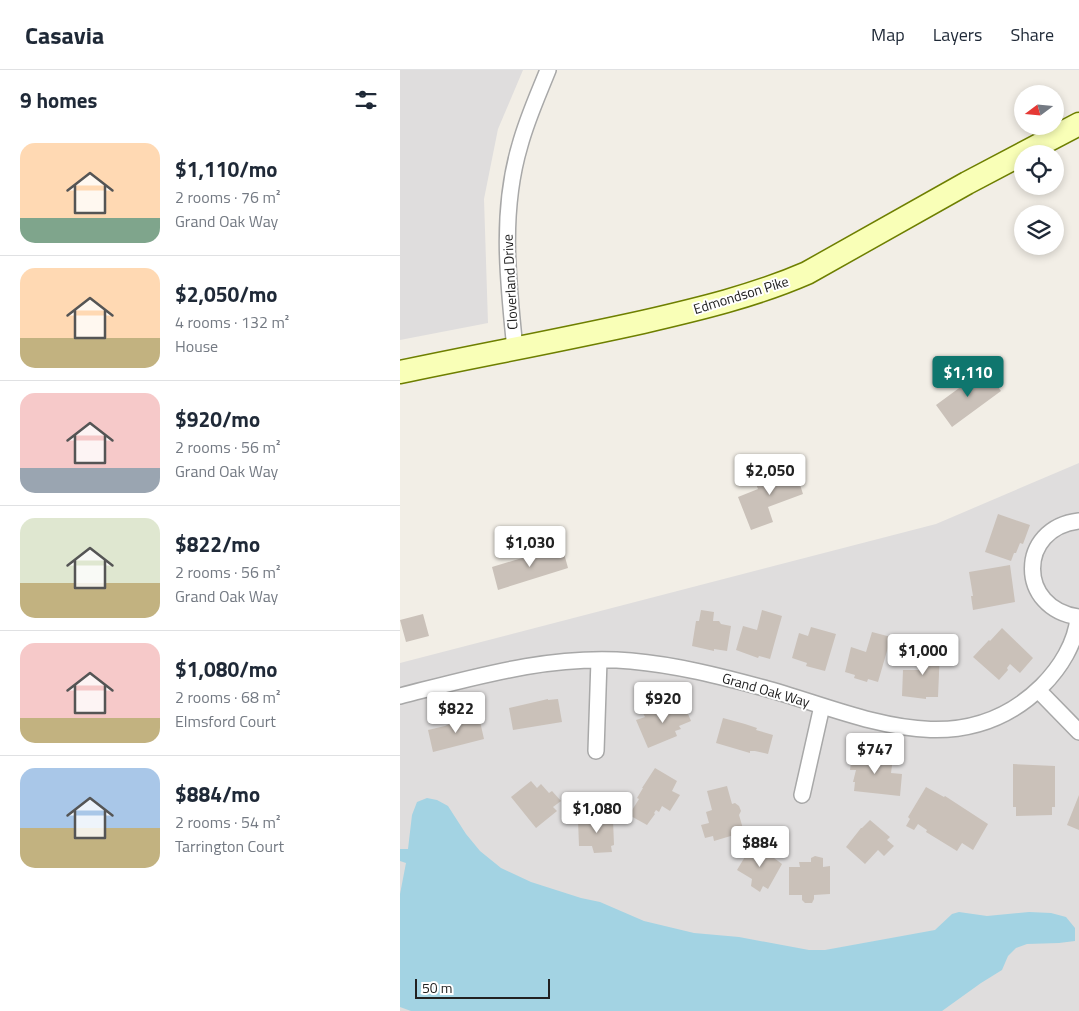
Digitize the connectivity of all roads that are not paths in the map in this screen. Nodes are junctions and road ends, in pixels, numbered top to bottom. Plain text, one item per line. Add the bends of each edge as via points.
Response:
1 (548, 70) edge
2 (1079, 124) edge
3 (515, 349) junction
4 (400, 372) edge
5 (1079, 521) edge
6 (1079, 617) edge
7 (599, 660) junction
8 (1038, 690) junction
9 (400, 696) edge
10 (822, 706) junction
11 (1079, 732) edge
12 (596, 751) dead end
13 (802, 795) dead end

1 - 3 street, Cloverland Drive via 519,146 510,196 506,242
2 - 3 main road, Edmondson Pike via 785,283 715,305
3 - 4 main road, Edmondson Pike
5 - 6 street, Grand Oak Way via 1059,526 1045,536 1036,549 1032,571 1037,589 1050,606
6 - 8 street, Grand Oak Way via 1075,635 1063,659
7 - 9 street, Grand Oak Way via 519,667
7 - 10 street, Grand Oak Way via 684,668
7 - 12 street
8 - 10 street, Grand Oak Way via 995,718 941,729 914,730 888,726
8 - 11 street
10 - 13 street

